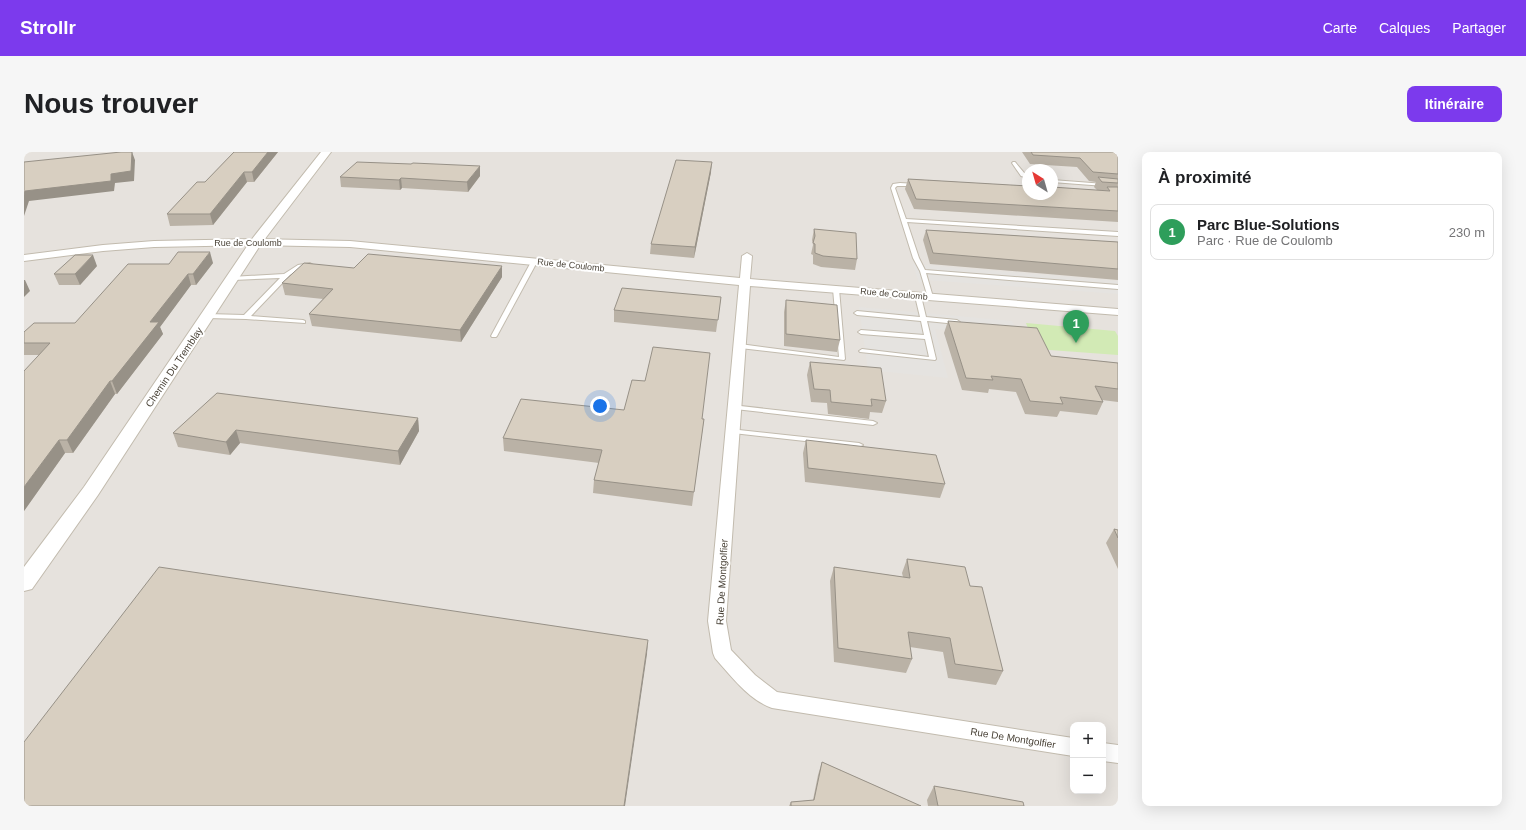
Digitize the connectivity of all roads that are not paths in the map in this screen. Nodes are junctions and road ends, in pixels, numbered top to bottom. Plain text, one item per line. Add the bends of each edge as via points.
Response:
1 (326, 152) edge
2 (1014, 163) dead end
3 (1022, 174) edge
4 (1058, 181) edge
5 (924, 185) edge
6 (1118, 186) edge
7 (904, 220) junction
8 (1118, 234) edge
9 (256, 242) junction
10 (747, 256) dead end
11 (24, 258) edge
12 (534, 262) junction
13 (313, 265) edge
14 (923, 271) junction
15 (284, 276) junction
16 (233, 278) junction
17 (745, 282) junction
18 (1118, 287) edge
19 (836, 290) junction
20 (918, 296) junction
21 (930, 297) junction
22 (1118, 312) edge
23 (856, 313) dead end
24 (207, 316) junction
25 (246, 317) junction
26 (924, 318) junction
27 (303, 322) dead end
28 (962, 322) edge
29 (861, 332) dead end
30 (494, 336) dead end
31 (928, 337) junction
32 (740, 346) junction
33 (862, 351) dead end
34 (735, 407) junction
35 (873, 423) dead end
36 (733, 431) junction
37 (859, 445) edge
38 (24, 583) edge
39 (1070, 747) edge
40 (1106, 752) edge
41 (1118, 754) edge

1 - 9 street, Chemin Du Tremblay
2 - 3 lane
4 - 6 lane
5 - 7 lane via 894,186
7 - 8 lane
7 - 14 lane via 916,258
9 - 11 street, Rue de Coulomb via 154,244
9 - 12 street, Rue de Coulomb via 350,244
9 - 16 street, Chemin Du Tremblay
10 - 17 street, Rue De Montgolfier
12 - 17 street, Rue de Coulomb
12 - 30 lane
13 - 15 lane via 299,266
14 - 18 lane
14 - 21 lane
15 - 16 lane
15 - 25 lane
16 - 24 street, Chemin Du Tremblay
17 - 19 street, Rue de Coulomb
17 - 32 street, Rue De Montgolfier
19 - 20 street, Rue de Coulomb
19 - 32 lane via 842,359
20 - 21 street, Rue de Coulomb
20 - 26 lane
21 - 22 street, Rue de Coulomb
23 - 26 lane
24 - 25 lane
24 - 38 street, Chemin Du Tremblay via 91,492
25 - 27 lane
26 - 28 lane
26 - 31 lane
29 - 31 lane
31 - 33 lane via 934,359
32 - 34 street, Rue De Montgolfier
34 - 35 lane
34 - 36 street, Rue De Montgolfier
36 - 37 lane
36 - 39 street, Rue De Montgolfier via 717,621 722,653 748,681 772,700
40 - 41 street

